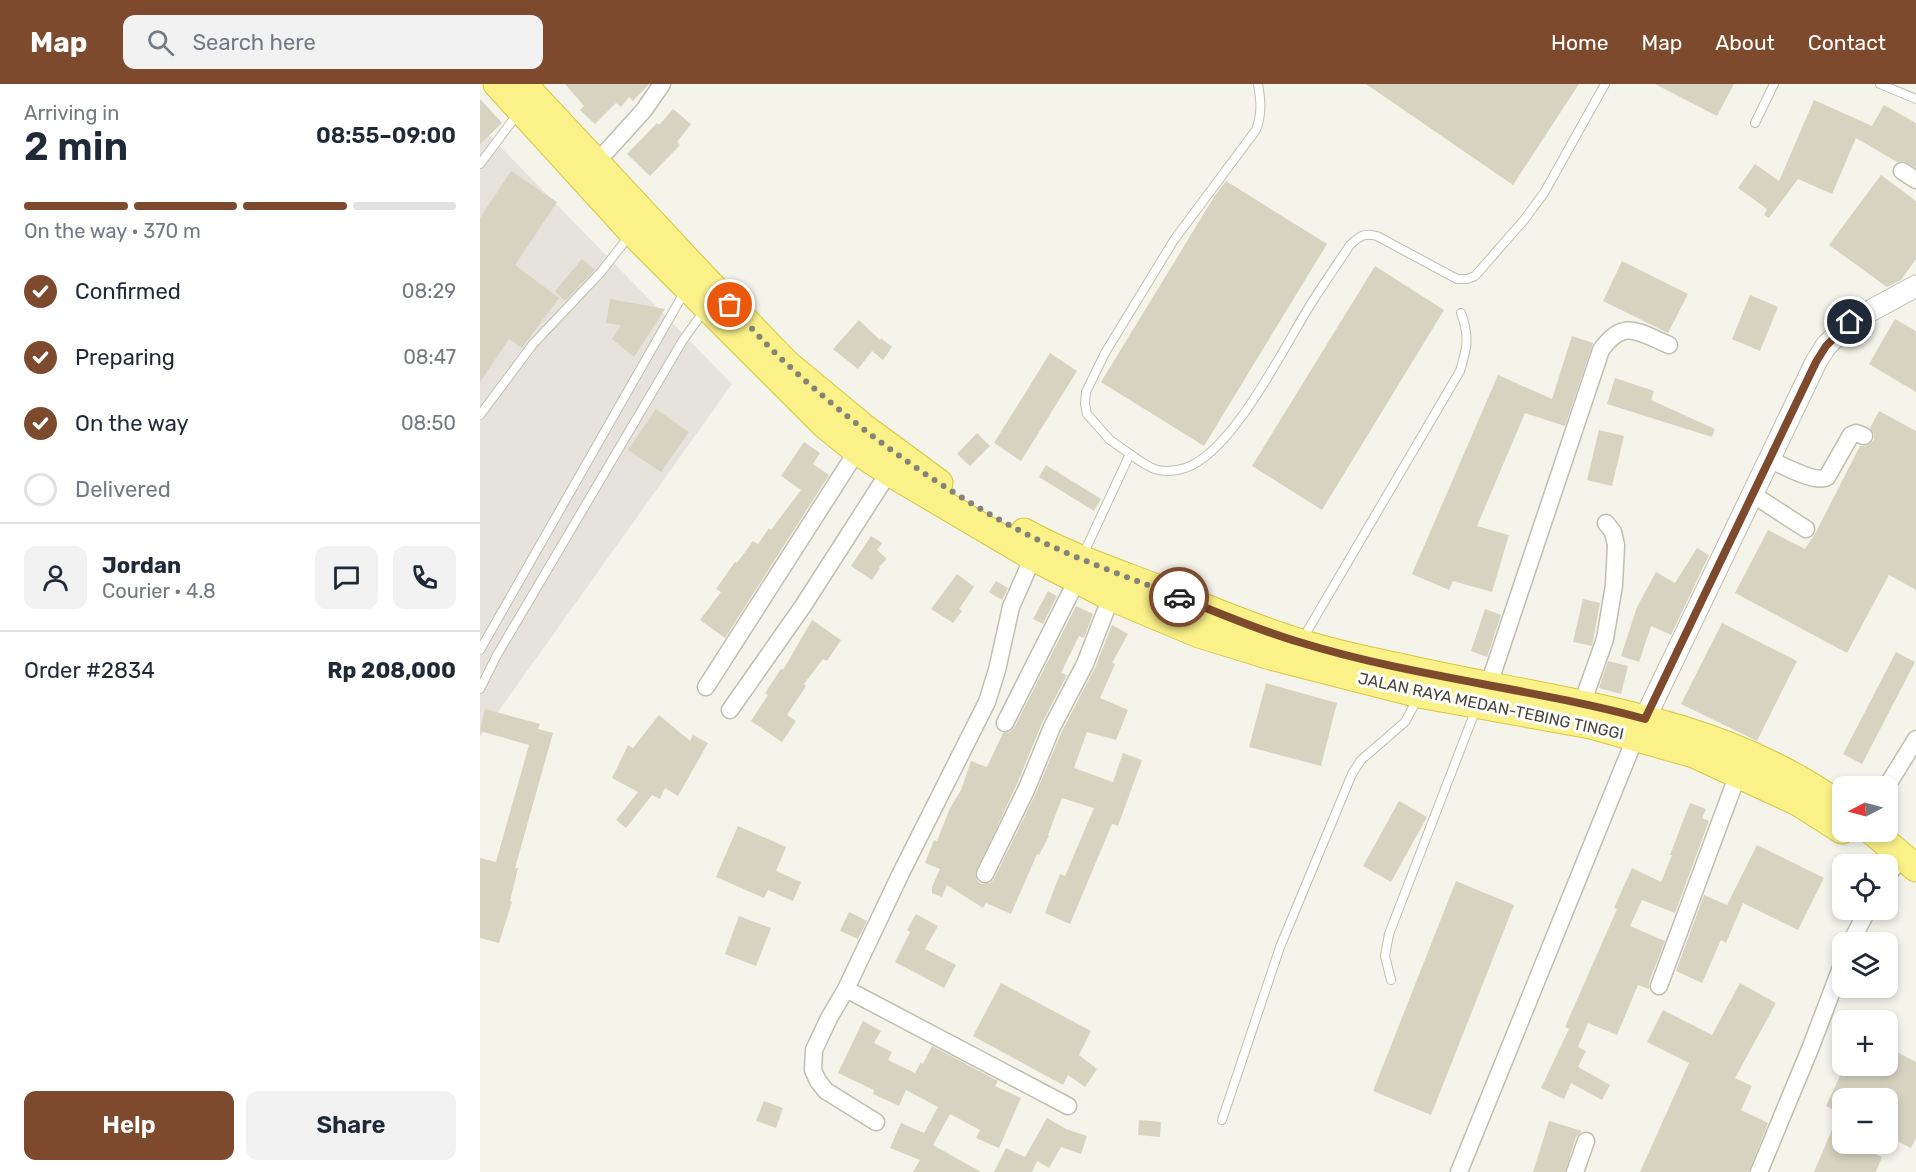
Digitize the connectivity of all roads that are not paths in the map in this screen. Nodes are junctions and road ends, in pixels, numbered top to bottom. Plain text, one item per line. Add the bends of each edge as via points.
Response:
1 (497, 84) edge
2 (662, 84) edge
3 (1258, 84) edge
4 (1605, 84) edge
5 (1774, 84) edge
6 (1880, 84) edge
7 (529, 94) edge
8 (1916, 99) edge
9 (1755, 123) dead end
10 (597, 162) junction
11 (480, 164) edge
12 (632, 232) junction
13 (1916, 286) edge
14 (687, 288) junction
15 (706, 308) junction
16 (1461, 313) dead end
17 (1669, 345) dead end
18 (480, 415) edge
19 (1864, 436) dead end
20 (857, 451) junction
21 (1130, 454) junction
22 (1770, 460) junction
23 (889, 472) junction
24 (1752, 494) junction
25 (1606, 523) dead end
26 (1806, 529) dead end
27 (1034, 557) junction
28 (1079, 569) junction
29 (1111, 597) junction
30 (1300, 643) junction
31 (480, 650) edge
32 (705, 687) dead end
33 (480, 689) edge
34 (1419, 694) junction
35 (1482, 696) junction
36 (1582, 704) junction
37 (730, 710) dead end
38 (1005, 723) dead end
39 (1641, 728) junction
40 (1916, 739) edge
41 (1738, 774) junction
42 (1893, 776) edge
43 (1832, 801) edge
44 (1832, 823) edge
45 (1860, 842) edge
46 (1878, 854) edge
47 (1898, 870) edge
48 (985, 874) dead end
49 (1916, 891) edge
50 (1391, 980) dead end
51 (1659, 986) dead end
52 (846, 989) junction
53 (1832, 991) edge
54 (1068, 1106) dead end
55 (1222, 1120) dead end
56 (876, 1122) dead end
57 (1586, 1141) dead end
58 (1460, 1172) edge
59 (1575, 1172) edge
60 (1759, 1172) edge

1 - 7 highway, JALAN RAYA MEDAN-TEBING TINGGI
2 - 10 street
3 - 21 lane via 1261,103 1256,130 1174,240 1105,353 1086,392 1087,414 1110,440
4 - 21 lane via 1544,193 1475,276 1457,279 1377,236 1360,236 1350,245 1259,390 1204,458 1168,471 1151,470
5 - 9 lane
6 - 8 lane
7 - 10 highway, JALAN RAYA MEDAN-TEBING TINGGI
7 - 11 lane
7 - 12 highway, JALAN RAYA MEDAN-TEBING TINGGI
10 - 28 highway, JALAN RAYA MEDAN-TEBING TINGGI via 787,364 932,480 1032,537
12 - 14 highway, JALAN RAYA MEDAN-TEBING TINGGI
12 - 18 lane via 601,272 533,344
13 - 22 street via 1850,322 1826,346
14 - 15 highway, JALAN RAYA MEDAN-TEBING TINGGI
14 - 31 lane
15 - 20 highway, JALAN RAYA MEDAN-TEBING TINGGI via 789,391
15 - 33 lane via 682,340 496,655
16 - 30 lane via 1467,347 1460,371
17 - 35 street via 1632,330 1618,331 1601,350
19 - 22 street via 1851,435 1823,479
20 - 23 highway, JALAN RAYA MEDAN-TEBING TINGGI
20 - 32 street
21 - 28 lane
22 - 24 street
23 - 27 highway, JALAN RAYA MEDAN-TEBING TINGGI
23 - 37 street
24 - 26 street
24 - 39 street
25 - 36 street via 1616,546 1614,585 1605,639
27 - 28 highway, JALAN RAYA MEDAN-TEBING TINGGI
27 - 52 street via 1011,607 987,702
28 - 29 highway, JALAN RAYA MEDAN-TEBING TINGGI
28 - 30 highway, JALAN RAYA MEDAN-TEBING TINGGI
28 - 38 street
29 - 34 highway, JALAN RAYA MEDAN-TEBING TINGGI via 1199,634
29 - 48 street via 1084,664
30 - 35 highway, JALAN RAYA MEDAN-TEBING TINGGI
34 - 35 highway, JALAN RAYA MEDAN-TEBING TINGGI
34 - 55 lane via 1405,722 1360,760 1352,774 1280,947
35 - 36 highway, JALAN RAYA MEDAN-TEBING TINGGI
35 - 39 highway, JALAN RAYA MEDAN-TEBING TINGGI via 1591,725
35 - 50 lane via 1389,934 1385,956
36 - 39 highway, JALAN RAYA MEDAN-TEBING TINGGI
39 - 41 highway, JALAN RAYA MEDAN-TEBING TINGGI
39 - 43 highway, JALAN RAYA MEDAN-TEBING TINGGI via 1696,735 1742,751
39 - 58 street
40 - 42 street
41 - 44 highway, JALAN RAYA MEDAN-TEBING TINGGI
41 - 51 street
45 - 46 highway, JALAN RAYA MEDAN-TEBING TINGGI
47 - 49 highway, JALAN RAYA MEDAN-TEBING TINGGI
52 - 54 street
52 - 56 street via 814,1050 813,1070 826,1091
53 - 60 street
57 - 59 street

